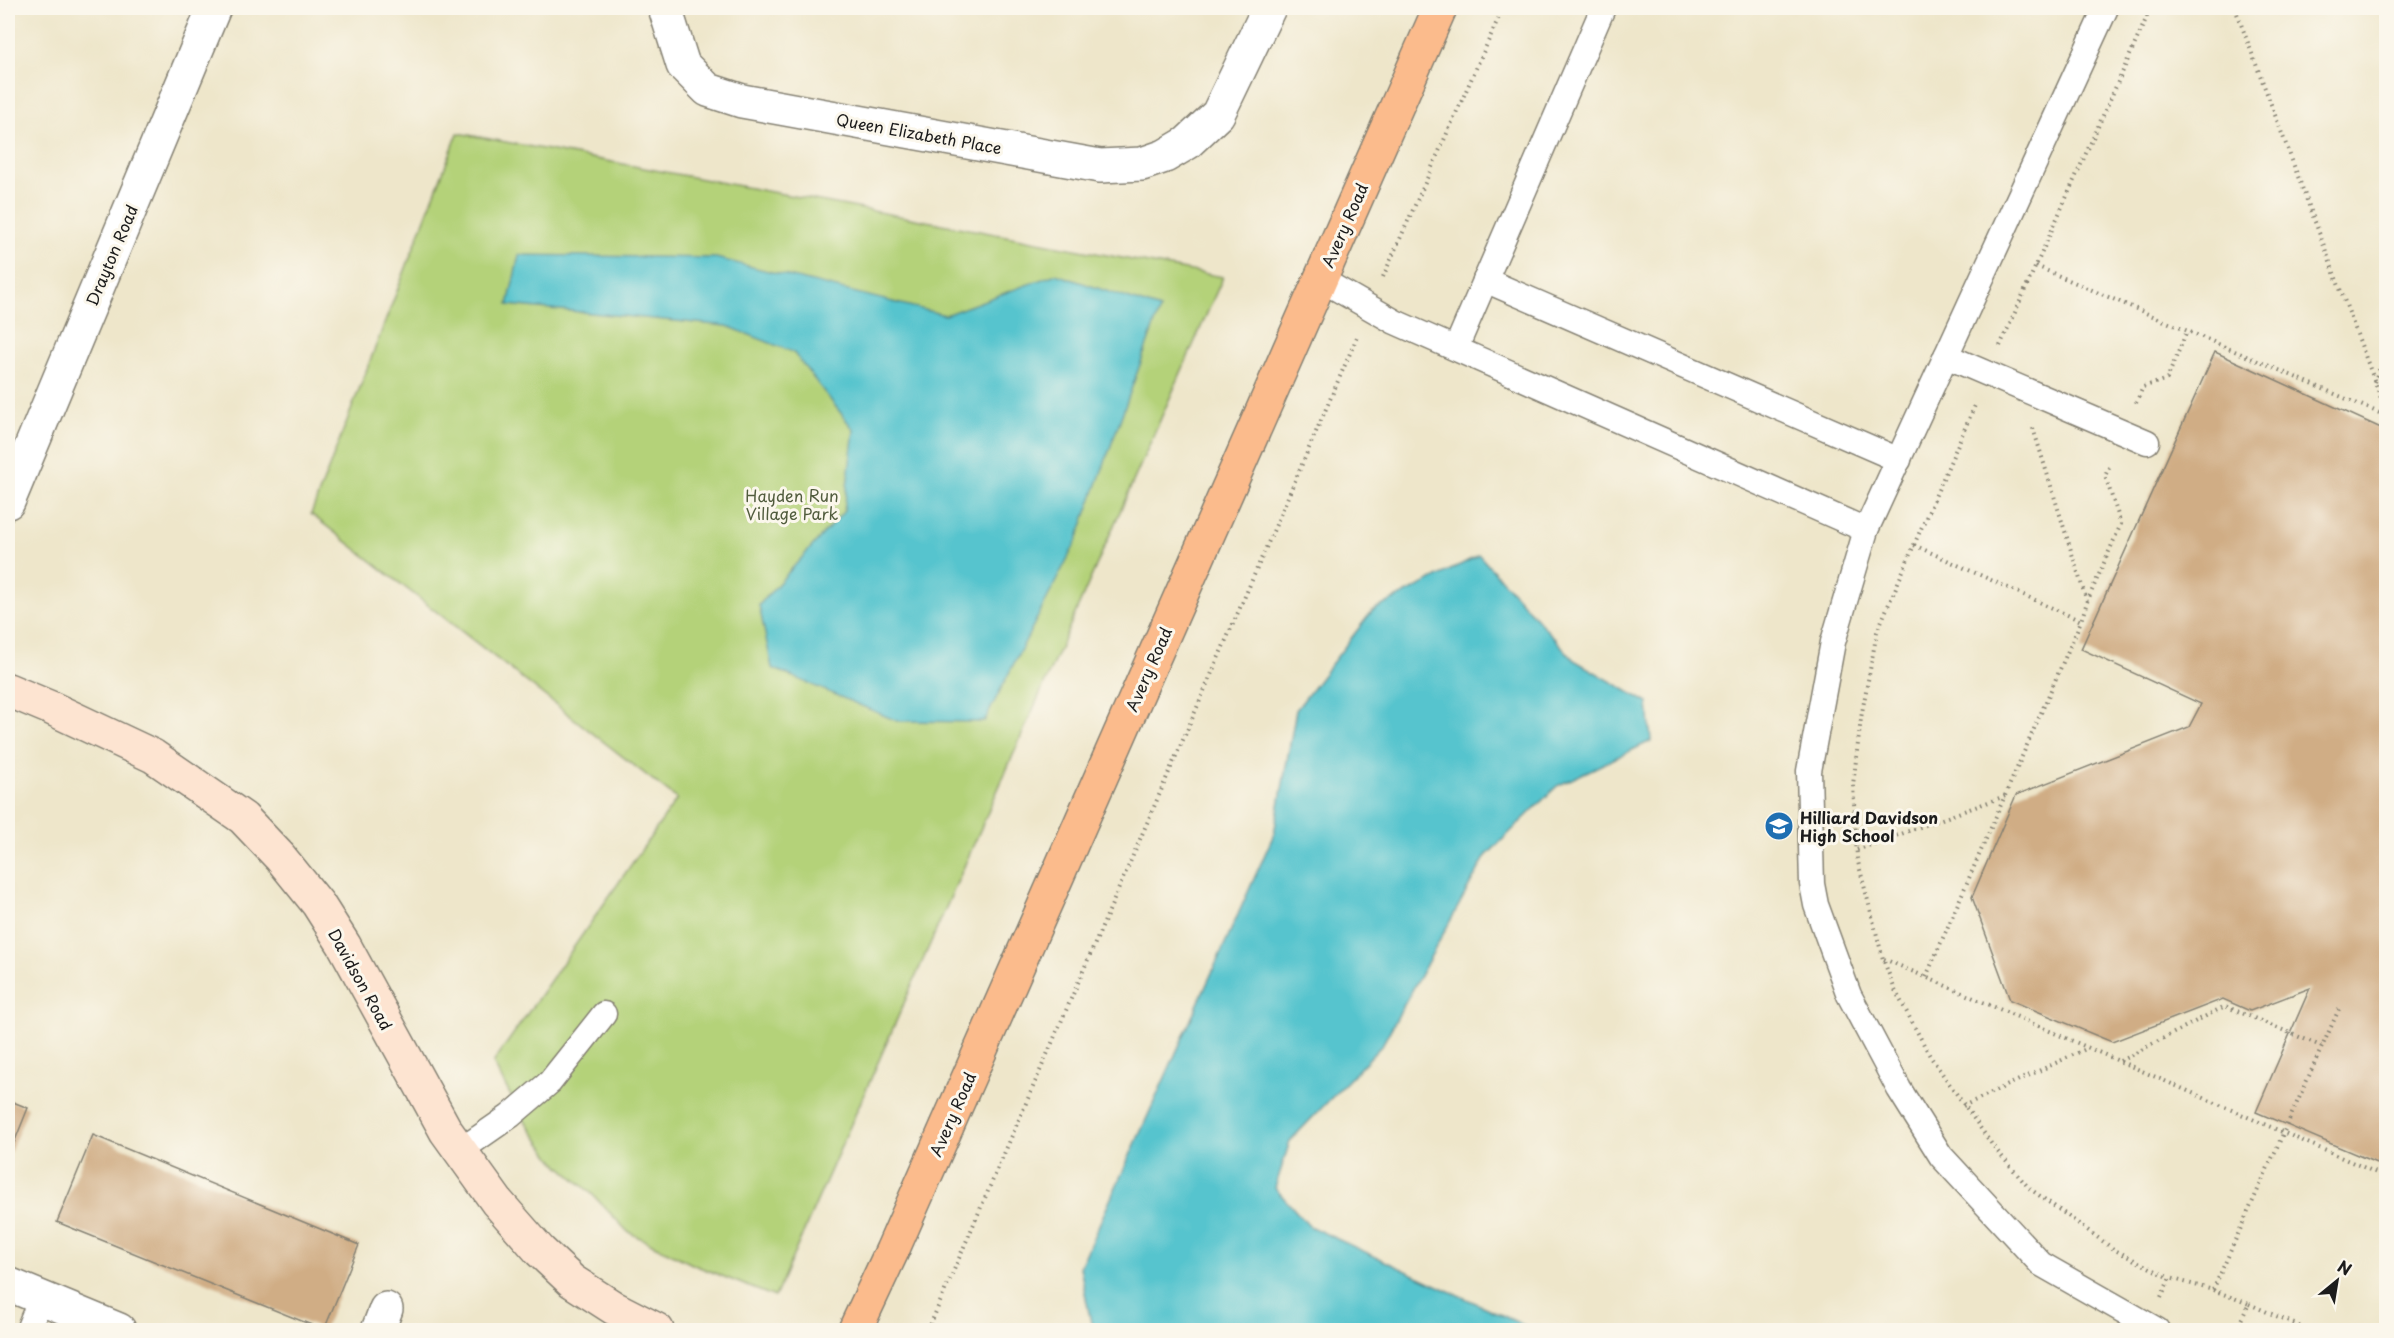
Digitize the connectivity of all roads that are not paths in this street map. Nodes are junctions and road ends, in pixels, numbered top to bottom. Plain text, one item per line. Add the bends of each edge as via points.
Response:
1 (214, 8) edge
2 (665, 8) edge
3 (1269, 8) edge
4 (1440, 8) edge
5 (1603, 8) edge
6 (2106, 8) edge
7 (1320, 279) junction
8 (1485, 280) junction
9 (1456, 348) junction
10 (1946, 356) junction
11 (2147, 442) dead end
12 (1899, 460) junction
13 (8, 502) edge
14 (1866, 530) junction
15 (8, 690) edge
16 (604, 1014) dead end
17 (461, 1150) junction
18 (8, 1284) edge
19 (41, 1298) junction
20 (2153, 1328) edge
21 (28, 1330) edge
22 (119, 1330) edge
23 (657, 1330) edge
24 (855, 1330) edge

1 - 13 street, Drayton Road
2 - 3 street, Queen Elizabeth Place via 683,65 708,90 742,101 1100,166 1142,164 1187,143 1218,114
4 - 7 main road, Avery Road
5 - 8 lane
6 - 10 lane
7 - 9 lane via 1395,322
7 - 24 main road, Avery Road
8 - 9 lane
8 - 12 lane
9 - 14 lane
10 - 11 lane
10 - 12 lane
12 - 14 lane
14 - 20 lane via 1833,642 1809,771 1816,905 1849,995 1899,1089 1941,1156 2041,1264
15 - 17 street, Davidson Road via 153,756 243,818 318,904 446,1131
16 - 17 lane via 550,1082
17 - 23 street, Davidson Road via 497,1202 572,1281
18 - 19 street
19 - 21 lane
19 - 22 street

